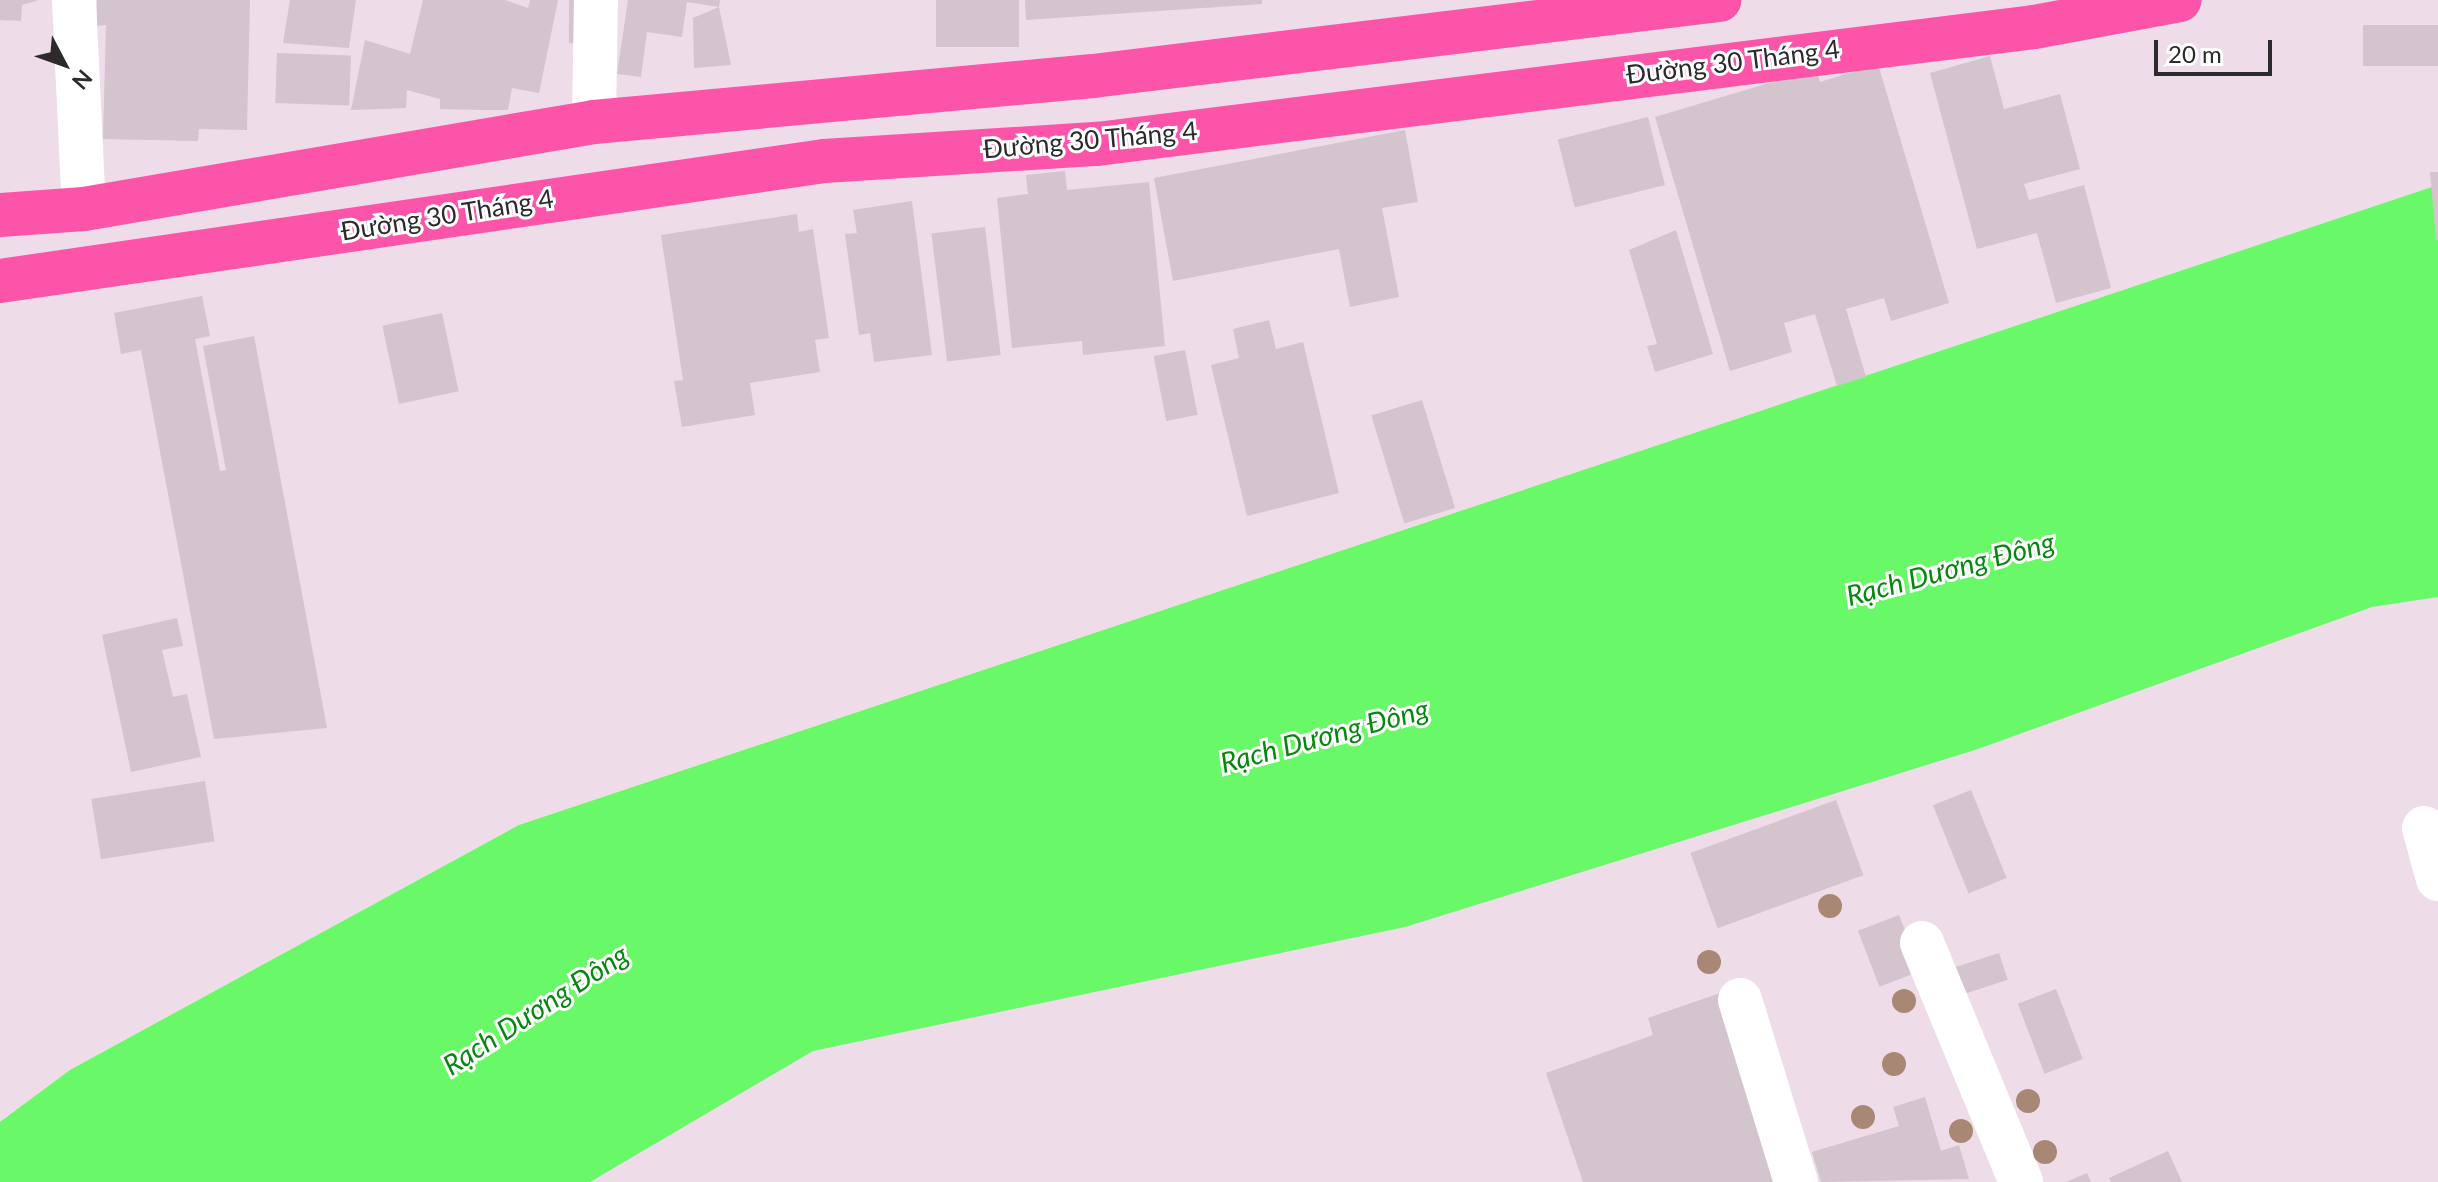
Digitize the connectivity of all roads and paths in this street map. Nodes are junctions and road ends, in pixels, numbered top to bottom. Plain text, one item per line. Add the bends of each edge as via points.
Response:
1 (74, 0) edge
2 (596, 0) edge
3 (1719, 0) edge
4 (2180, 0) edge
5 (2032, 14) edge
6 (1093, 76) junction
7 (594, 122) junction
8 (1097, 144) junction
9 (84, 209) junction
10 (0, 215) edge
11 (90, 272) junction
12 (0, 281) edge
13 (2424, 828) dead end
14 (2438, 879) edge
15 (1922, 943) dead end
16 (1740, 1000) dead end
17 (1796, 1182) edge
18 (2021, 1182) edge

1 - 9 street
2 - 7 street
3 - 6 main road
4 - 5 main road, Đường 30 Tháng 4
5 - 8 main road, Đường 30 Tháng 4
6 - 7 main road
6 - 8 main road
7 - 9 main road
8 - 11 main road, Đường 30 Tháng 4 via 810,163
9 - 10 main road
9 - 11 main road
11 - 12 main road, Đường 30 Tháng 4
13 - 14 street
15 - 18 street
16 - 17 street

